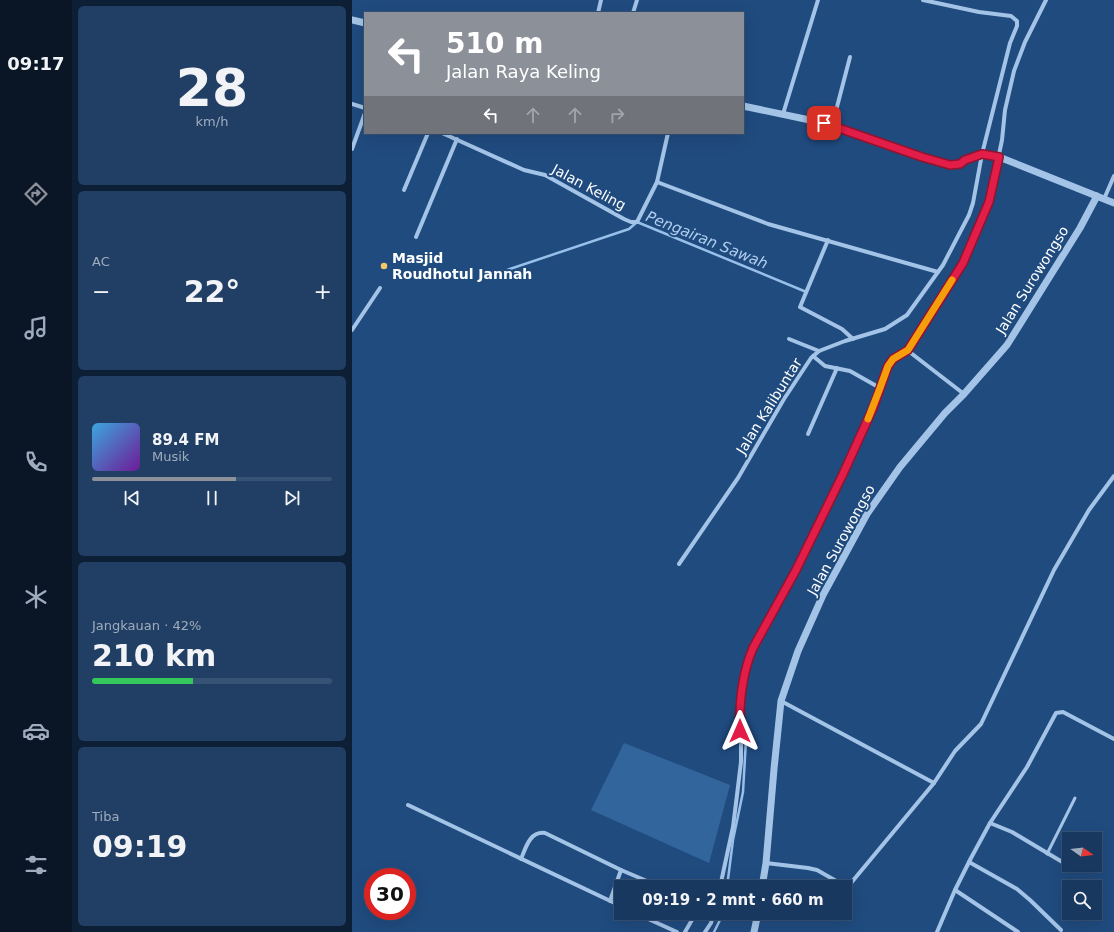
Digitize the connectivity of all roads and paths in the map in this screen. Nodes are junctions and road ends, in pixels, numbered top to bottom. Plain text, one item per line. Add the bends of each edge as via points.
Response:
1 (601, 0) edge
2 (637, 0) edge
3 (818, 0) edge
4 (923, 0) edge
5 (1046, 0) edge
6 (598, 12) edge
7 (633, 12) edge
8 (352, 20) edge
9 (364, 23) edge
10 (850, 57) dead end
11 (352, 104) edge
12 (744, 106) edge
13 (364, 108) edge
14 (783, 114) junction
15 (364, 116) edge
16 (832, 126) junction
17 (428, 134) edge
18 (444, 134) edge
19 (668, 134) edge
20 (457, 139) junction
21 (352, 149) edge
22 (982, 154) junction
23 (998, 157) junction
24 (1114, 176) edge
25 (657, 182) junction
26 (404, 190) dead end
27 (1101, 198) junction
28 (1114, 203) edge
29 (416, 238) dead end
30 (828, 240) junction
31 (938, 272) junction
32 (380, 288) dead end
33 (352, 330) edge
34 (789, 339) dead end
35 (853, 339) junction
36 (908, 350) junction
37 (819, 351) junction
38 (813, 356) junction
39 (837, 368) junction
40 (877, 386) junction
41 (964, 394) junction
42 (808, 434) dead end
43 (1114, 476) edge
44 (679, 564) dead end
45 (782, 702) junction
46 (1114, 739) edge
47 (934, 783) junction
48 (1075, 798) dead end
49 (408, 805) dead end
50 (990, 823) junction
51 (1047, 854) junction
52 (521, 859) junction
53 (969, 862) junction
54 (1062, 862) edge
55 (766, 863) junction
56 (621, 870) junction
57 (645, 880) edge
58 (722, 880) edge
59 (763, 880) edge
60 (955, 890) junction
61 (610, 901) junction
62 (614, 903) edge
63 (650, 920) edge
64 (692, 920) edge
65 (712, 920) edge
66 (757, 920) edge
67 (1061, 930) dead end
68 (677, 932) edge
69 (685, 932) edge
70 (705, 932) edge
71 (754, 932) edge
72 (937, 932) edge
73 (1018, 932) edge

1 - 6 street
2 - 7 street
3 - 14 street
4 - 22 street, Jalan Kalibuntar via 1011,16 1017,21
5 - 23 street via 1014,71
8 - 9 street
10 - 16 street
11 - 13 street
12 - 14 street
14 - 16 street
15 - 21 street
16 - 22 street via 950,165 960,164
17 - 26 street
18 - 20 street, Jalan Keling
19 - 25 street
20 - 25 street, Jalan Keling via 524,170 545,175 631,222 638,222
20 - 29 street
22 - 23 street
22 - 31 street, Jalan Kalibuntar via 970,215
23 - 27 street
23 - 36 street via 989,202 963,263
24 - 27 street
25 - 30 street via 768,224
27 - 28 street
27 - 41 street, Jalan Surowongso via 1007,345
30 - 31 street
30 - 35 street via 800,307 842,329
31 - 35 street, Jalan Kalibuntar via 907,316 884,329
32 - 33 street
34 - 37 street
35 - 37 street, Jalan Kalibuntar
36 - 40 street via 889,363
36 - 41 street
37 - 38 street, Jalan Kalibuntar
38 - 39 street via 826,366
38 - 44 street, Jalan Kalibuntar via 784,399 738,478
39 - 40 street via 857,374
39 - 42 street
40 - 58 street via 873,408 843,474 796,570 748,659 740,705 741,762 733,827
41 - 45 street, Jalan Surowongso via 900,467 867,514 823,595 798,651
43 - 47 street via 1089,510 1054,570 981,724 955,751
45 - 47 street
45 - 55 street, Jalan Surowongso
46 - 50 street via 1063,712 1056,713 1027,767
47 - 55 street via 847,886 817,870
48 - 51 lane
49 - 52 street
50 - 51 street via 1012,832
50 - 53 street
51 - 54 street
52 - 56 street via 532,836 545,833
52 - 61 street
53 - 60 street
53 - 67 street via 1017,889
55 - 59 street, Jalan Surowongso
56 - 57 street
56 - 61 street
60 - 72 street
60 - 73 street
61 - 62 street
63 - 68 street
64 - 69 street
65 - 70 street
66 - 71 street

